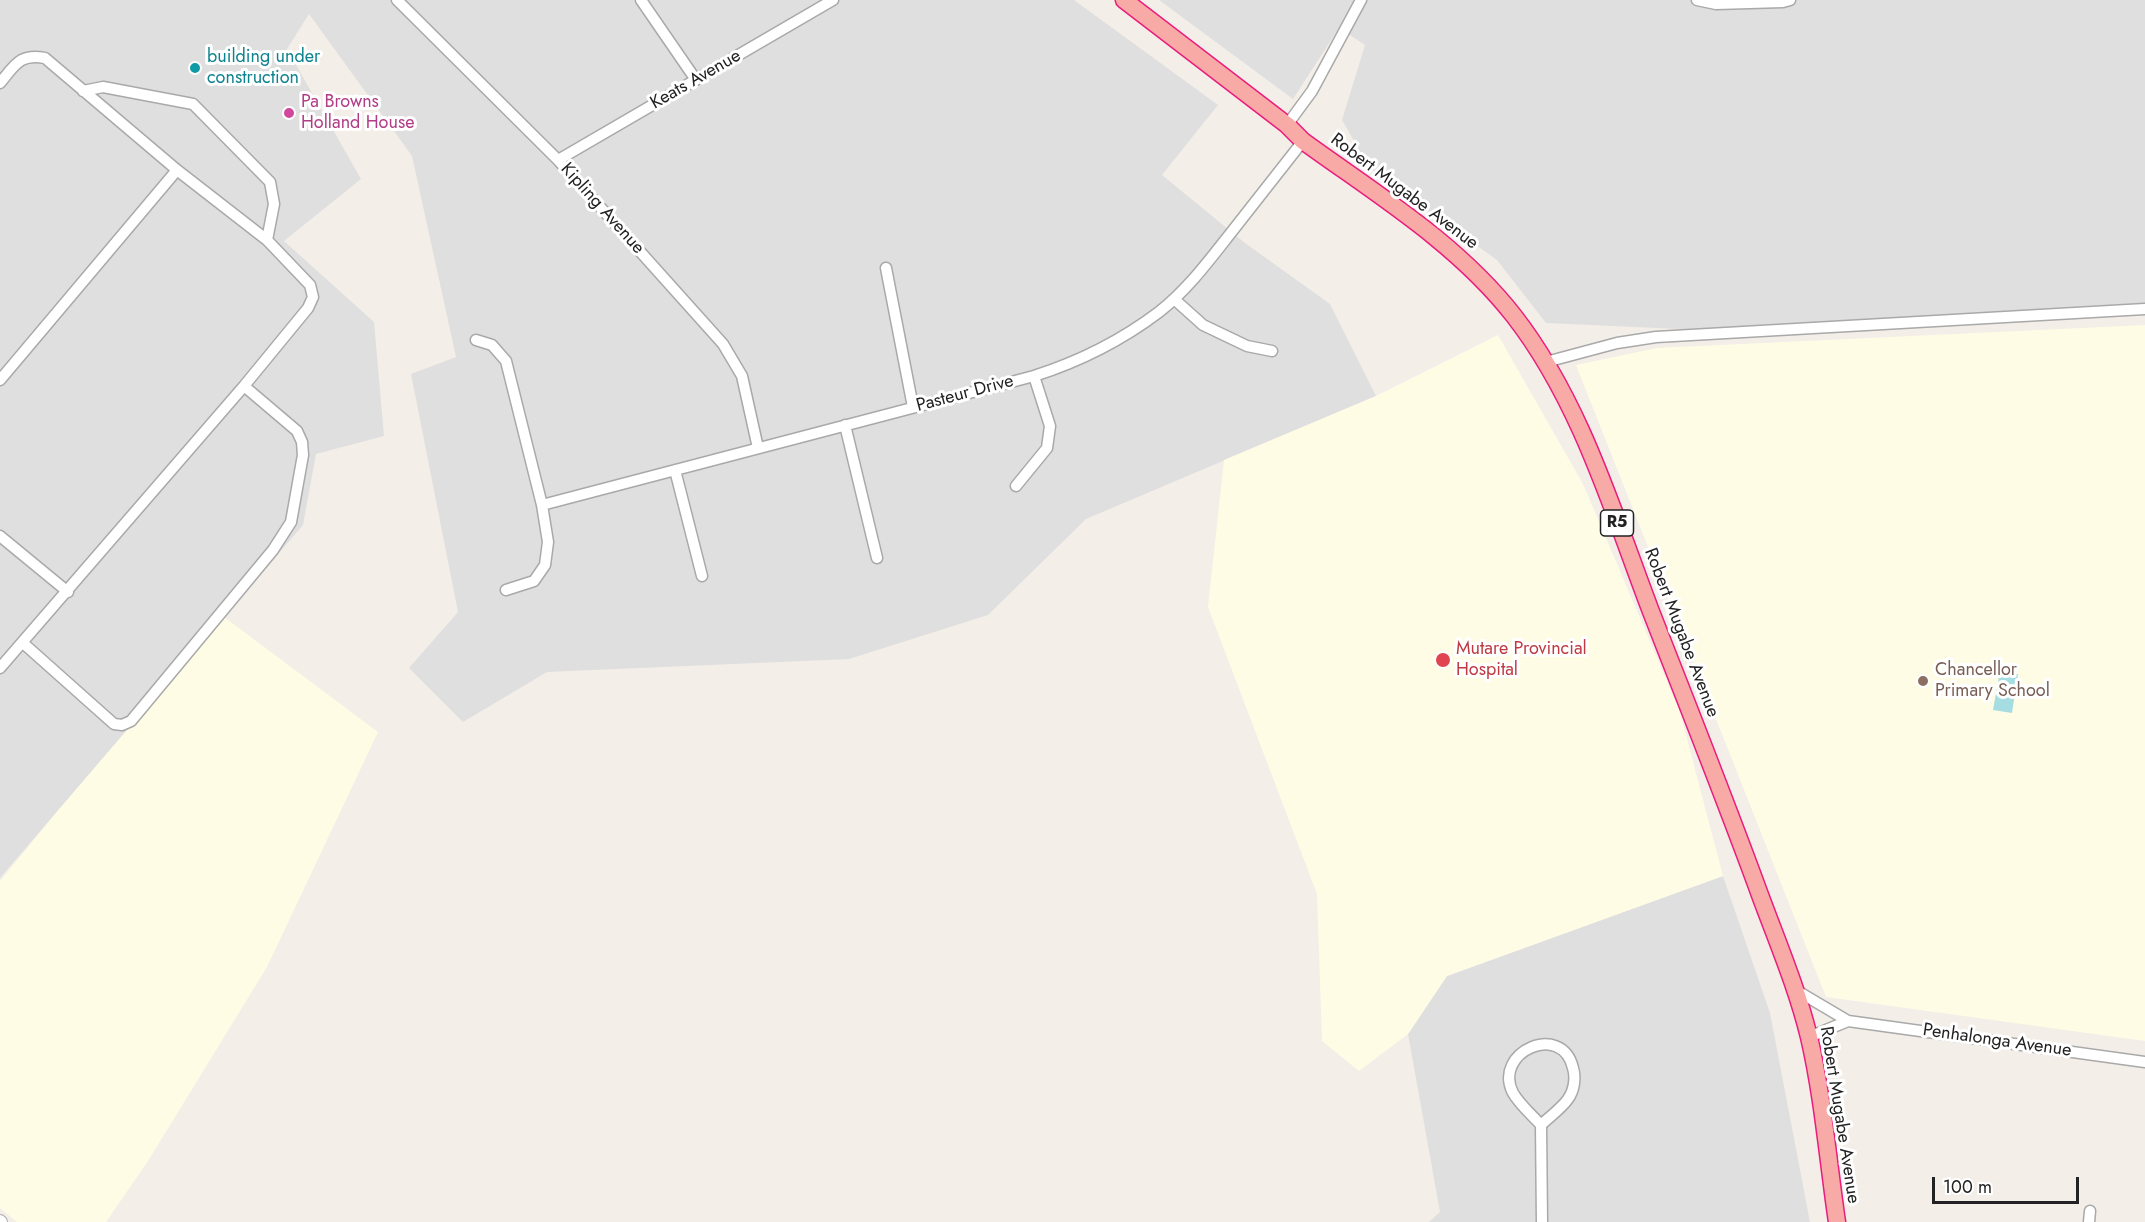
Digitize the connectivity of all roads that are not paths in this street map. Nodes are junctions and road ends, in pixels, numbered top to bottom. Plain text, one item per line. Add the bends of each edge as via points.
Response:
1 (397, 0) edge
2 (641, 0) edge
3 (1124, 0) edge
4 (1361, 0) edge
5 (1697, 0) edge
6 (1790, 0) edge
7 (831, 1) edge
8 (696, 80) junction
9 (0, 83) edge
10 (83, 91) junction
11 (1287, 125) junction
12 (1303, 141) junction
13 (558, 160) junction
14 (177, 170) junction
15 (267, 240) junction
16 (886, 268) dead end
17 (1174, 299) junction
18 (2145, 309) edge
19 (476, 340) dead end
20 (1272, 351) dead end
21 (1546, 362) junction
22 (1034, 376) junction
23 (0, 380) edge
24 (244, 386) junction
25 (914, 407) junction
26 (845, 425) junction
27 (758, 448) junction
28 (675, 470) junction
29 (1016, 486) dead end
30 (542, 505) junction
31 (0, 536) edge
32 (877, 558) dead end
33 (702, 576) dead end
34 (506, 590) dead end
35 (68, 592) junction
36 (23, 643) junction
37 (0, 668) edge
38 (1794, 988) junction
39 (1848, 1021) junction
40 (1809, 1037) junction
41 (2145, 1062) edge
42 (1541, 1125) junction
43 (1542, 1222) edge
44 (1837, 1222) edge

1 - 13 street, Kipling Avenue
2 - 8 street
3 - 11 highway, Robert Mugabe Avenue / R5
4 - 11 street via 1312,91
5 - 6 street via 1716,4
7 - 8 street, Keats Avenue
8 - 13 street, Keats Avenue
9 - 10 street via 18,62 31,56 45,58
10 - 14 street
10 - 15 street via 103,87 193,104 270,182 274,204
11 - 12 highway, Robert Mugabe Avenue / R5
12 - 17 street, Pasteur Drive via 1197,277
12 - 21 highway, Robert Mugabe Avenue / R5 via 1440,241 1477,273
13 - 27 street, Kipling Avenue via 723,344 742,376
14 - 15 street
14 - 23 street
15 - 24 street via 310,285 313,297
16 - 25 street
17 - 20 street via 1203,325 1247,346
17 - 22 street, Pasteur Drive via 1117,340
18 - 21 street via 1656,337
19 - 30 street via 492,345 506,361
21 - 38 highway, Robert Mugabe Avenue / R5 via 1597,468
22 - 25 street, Pasteur Drive
22 - 29 street via 1050,426 1047,448
24 - 35 street
24 - 36 street via 297,431 302,442 291,522 273,550 131,721 114,724
25 - 26 street, Pasteur Drive
26 - 27 street, Pasteur Drive
26 - 32 street
27 - 28 street, Pasteur Drive
28 - 30 street, Pasteur Drive
28 - 33 street
30 - 34 street via 548,542 545,565 534,581
31 - 35 street
35 - 36 street
36 - 37 street
38 - 39 street, Penhalonga Avenue
38 - 40 highway, Robert Mugabe Avenue / R5
39 - 40 street
39 - 41 street, Penhalonga Avenue
40 - 44 highway, Robert Mugabe Avenue / R5
42 - 42 street via 1521,1105 1510,1082 1512,1064 1522,1051 1538,1044 1554,1045 1565,1052 1575,1078 1568,1099
42 - 43 street

